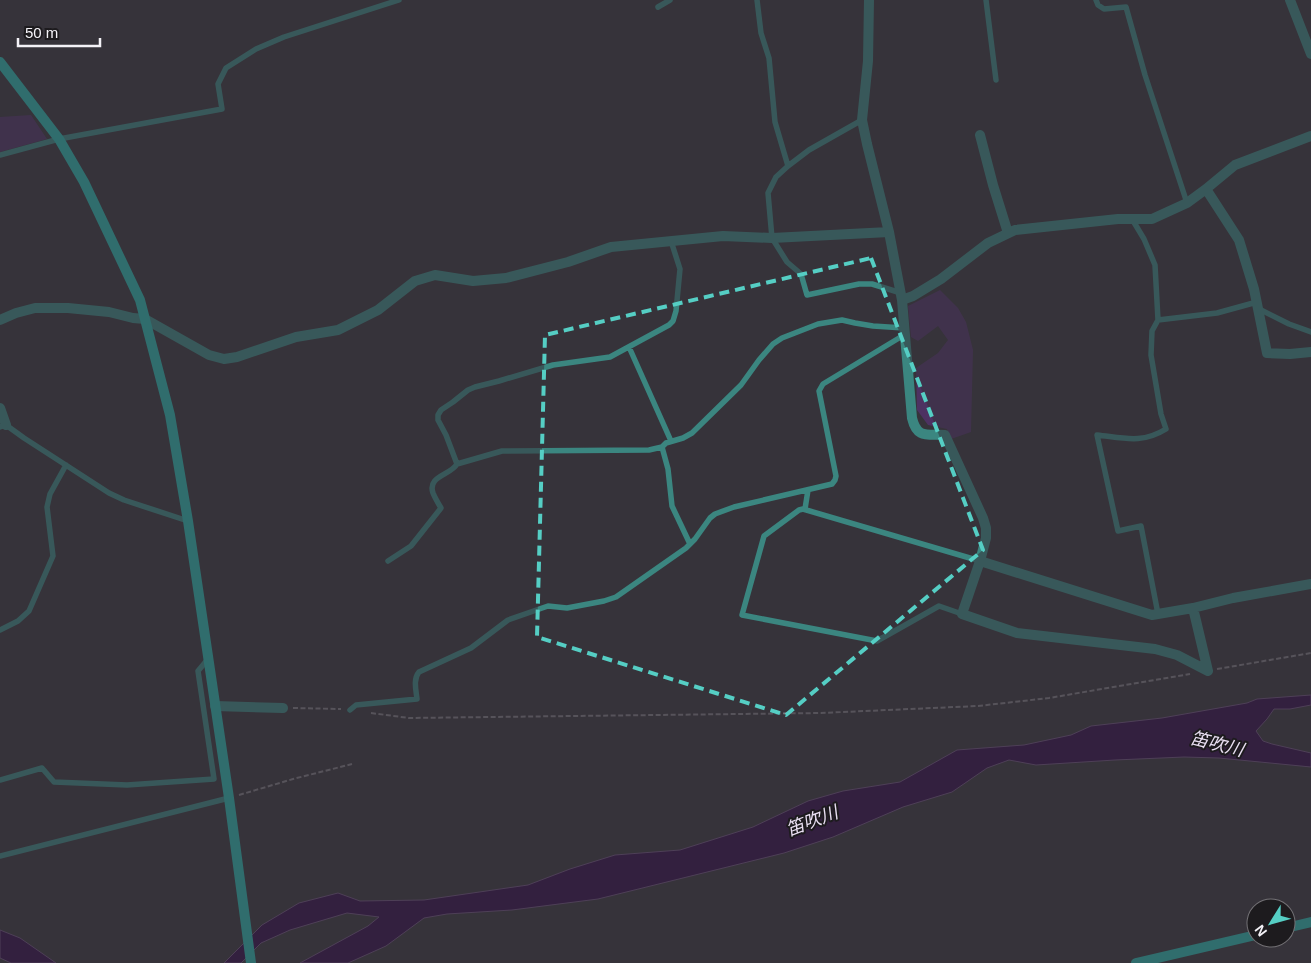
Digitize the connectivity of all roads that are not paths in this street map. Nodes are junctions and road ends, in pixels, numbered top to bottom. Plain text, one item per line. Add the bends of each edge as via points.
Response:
1 (399, 0) edge
2 (670, 0) edge
3 (757, 0) edge
4 (869, 0) edge
5 (986, 0) edge
6 (1096, 0) edge
7 (1290, 0) edge
8 (658, 7) dead end
9 (1311, 54) edge
10 (0, 62) edge
11 (996, 80) dead end
12 (862, 120) junction
13 (980, 135) dead end
14 (1311, 136) edge
15 (59, 139) junction
16 (0, 155) edge
17 (788, 166) junction
18 (1206, 190) junction
19 (1187, 203) junction
20 (1132, 219) junction
21 (889, 232) junction
22 (1008, 233) junction
23 (772, 238) junction
24 (671, 241) junction
25 (901, 296) junction
26 (1258, 305) junction
27 (145, 319) junction
28 (0, 320) edge
29 (1158, 320) junction
30 (904, 331) junction
31 (1311, 332) edge
32 (628, 347) junction
33 (1311, 352) edge
34 (0, 408) edge
35 (3, 426) edge
36 (671, 441) junction
37 (662, 447) junction
38 (457, 464) junction
39 (66, 465) junction
40 (808, 490) junction
41 (805, 509) junction
42 (188, 520) junction
43 (690, 544) junction
44 (388, 561) dead end
45 (980, 561) junction
46 (1311, 584) edge
47 (1193, 608) junction
48 (962, 614) junction
49 (1158, 614) junction
50 (0, 630) edge
51 (208, 660) junction
52 (215, 706) junction
53 (283, 708) road end
54 (350, 710) road end
55 (0, 780) edge
56 (229, 798) junction
57 (0, 856) edge
58 (1311, 922) edge
59 (1296, 926) edge
60 (1246, 937) edge
61 (251, 963) edge
62 (1136, 963) edge

1 - 15 lane via 256,49 226,68 218,84 222,109
2 - 8 lane
3 - 17 lane via 761,34 769,58 775,122
4 - 12 street via 868,61
5 - 11 lane
6 - 19 lane via 1104,9 1126,7
7 - 9 street
10 - 15 street
12 - 17 lane via 809,150
12 - 21 street
13 - 22 street
14 - 18 street via 1235,166
15 - 16 lane
15 - 27 street via 124,264
17 - 23 lane via 776,177 768,192
18 - 19 street
18 - 26 street via 1239,240
19 - 20 street via 1152,219
20 - 22 street
20 - 29 lane via 1156,265
21 - 23 street
21 - 25 street
22 - 25 street via 988,243 913,296
23 - 24 street via 722,236
23 - 25 lane via 787,262 801,274 807,295 872,284
24 - 27 street via 611,247 506,278 473,282 435,275 415,281 378,310 338,330 296,336 224,359 209,355
24 - 32 lane via 680,269 673,321
25 - 30 street
26 - 29 lane via 1217,314
26 - 31 lane via 1289,324
26 - 33 street via 1267,353
27 - 28 street via 109,312 35,308
27 - 42 street via 170,415
29 - 49 lane via 1152,331 1151,355 1166,429 1155,436 1135,440 1097,436 1118,531 1141,526
30 - 36 lane via 842,320 818,324 782,338 692,432
30 - 40 lane via 823,384 819,390 836,476 832,484
30 - 45 street via 914,427 923,434 945,434 986,528
32 - 36 lane
32 - 38 lane via 610,357 553,365 468,390 438,415
34 - 35 street
35 - 39 lane
36 - 37 lane
37 - 38 lane via 649,450 502,451
37 - 43 lane via 672,506
38 - 44 lane via 432,485 440,508 411,546
39 - 42 lane via 124,500
39 - 50 lane via 50,494 47,507 53,556 29,611
40 - 41 lane
40 - 43 lane via 715,514
41 - 45 lane
41 - 48 lane via 764,536 742,615 878,641 939,606
42 - 51 street
43 - 54 lane via 616,597 567,608 548,606 508,620 471,648 419,672 416,676 417,699 356,705
45 - 48 street
45 - 49 street via 1152,615
46 - 47 street
47 - 48 street via 1208,671 1177,655 1017,633
47 - 49 street
51 - 52 street
51 - 55 lane via 198,671 214,779 127,785 54,782 42,768
52 - 53 street
52 - 56 street
56 - 57 lane
56 - 61 street
58 - 59 street
60 - 62 street

